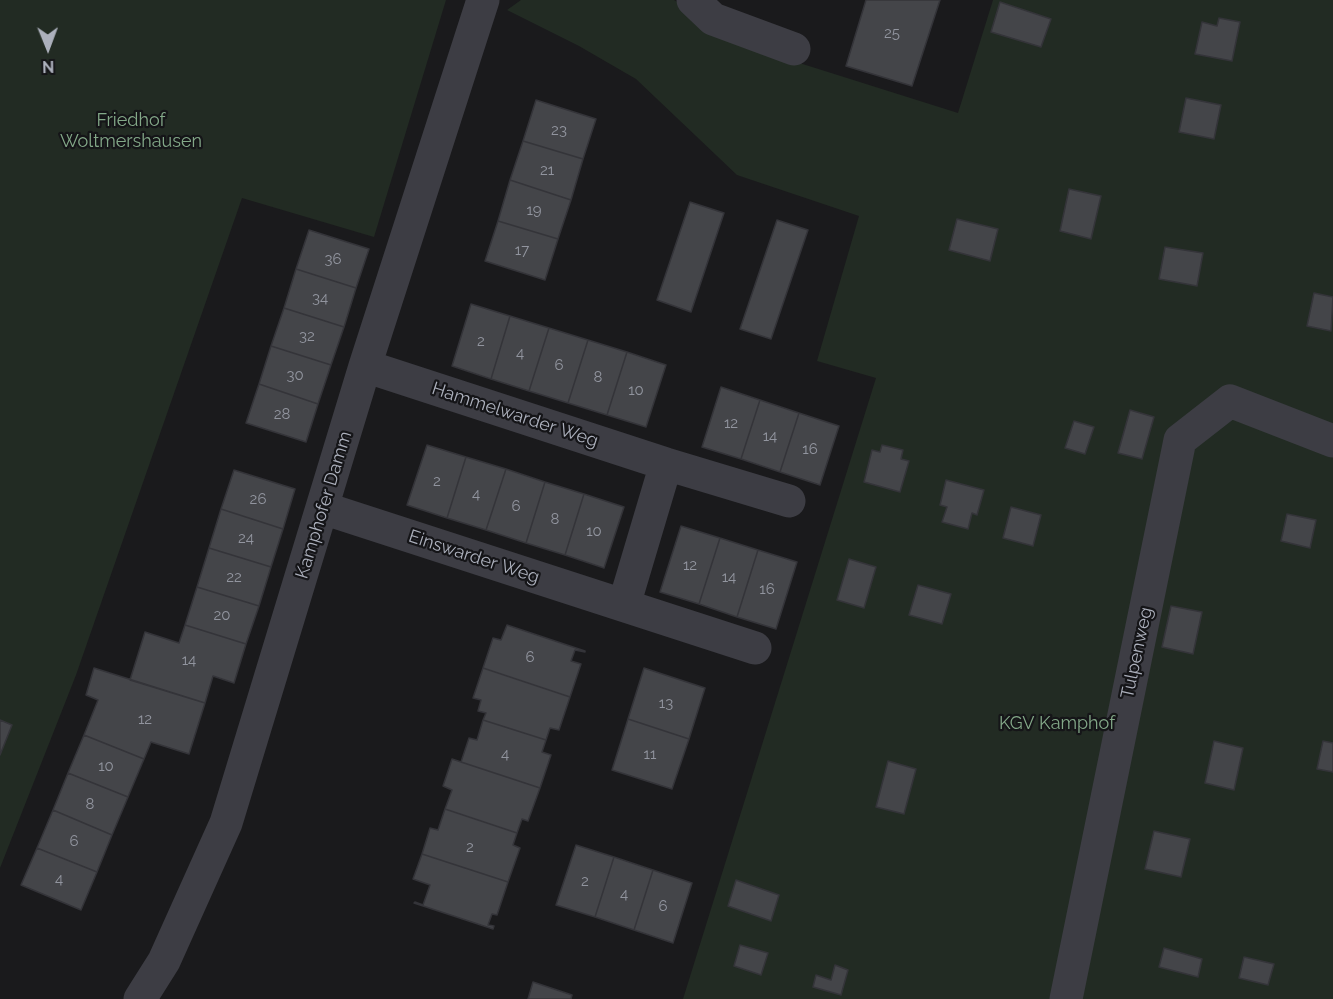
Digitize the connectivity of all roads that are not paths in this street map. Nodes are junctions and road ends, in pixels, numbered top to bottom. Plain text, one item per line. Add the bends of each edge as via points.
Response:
1 (483, 0) edge
2 (693, 0) edge
3 (794, 49) dead end
4 (365, 366) junction
5 (1333, 441) edge
6 (666, 464) junction
7 (789, 501) dead end
8 (323, 508) junction
9 (624, 605) junction
10 (755, 648) dead end
11 (140, 999) edge
12 (1066, 999) edge

1 - 4 street, Kamphofer Damm
2 - 3 street via 713,19
4 - 6 street, Hammelwarder Weg
4 - 8 street, Kamphofer Damm
5 - 12 street, Tulpenweg via 1230,401 1180,440
6 - 7 street, Hammelwarder Weg
6 - 9 street
8 - 9 street, Einswarder Weg
8 - 11 street, Kamphofer Damm via 226,823 164,961
9 - 10 street, Einswarder Weg

